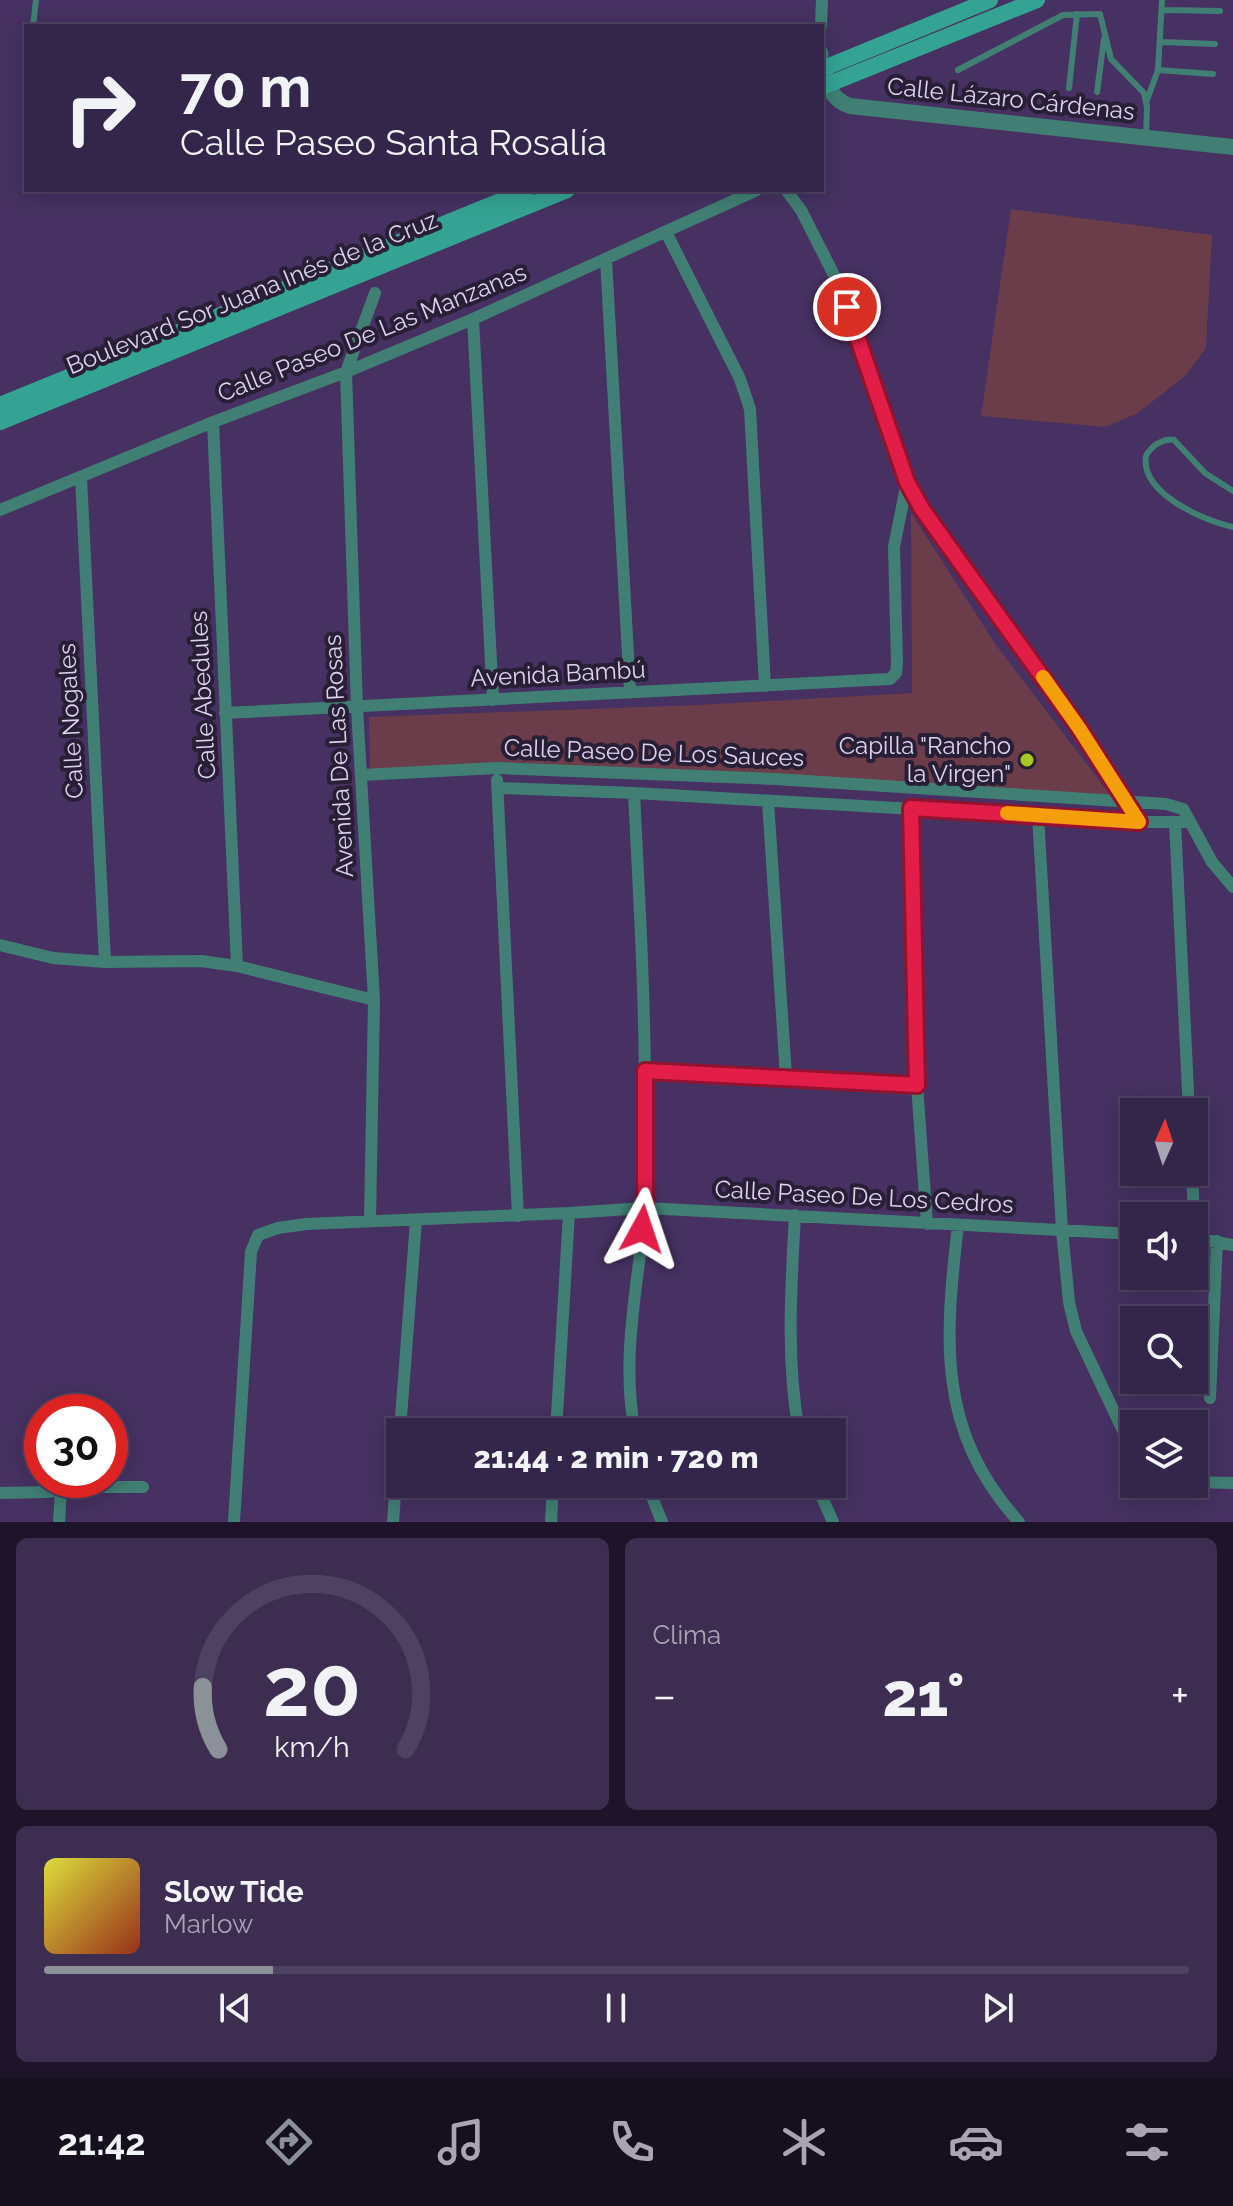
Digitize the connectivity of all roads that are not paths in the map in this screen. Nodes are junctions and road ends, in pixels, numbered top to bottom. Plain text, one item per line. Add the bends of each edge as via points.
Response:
1 (36, 0) edge
2 (822, 0) edge
3 (990, 0) edge
4 (1037, 0) edge
5 (1162, 0) edge
6 (1163, 10) junction
7 (1220, 11) dead end
8 (1077, 14) junction
9 (33, 24) edge
10 (821, 24) edge
11 (1105, 35) junction
12 (1161, 42) junction
13 (1215, 44) dead end
14 (958, 70) dead end
15 (1158, 70) junction
16 (824, 72) edge
17 (824, 72) edge
18 (824, 74) edge
19 (1213, 74) dead end
20 (1069, 88) dead end
21 (1097, 92) dead end
22 (1147, 100) junction
23 (1146, 137) junction
24 (1233, 147) edge
25 (523, 192) edge
26 (562, 192) edge
27 (753, 192) edge
28 (788, 192) edge
29 (666, 232) junction
30 (606, 259) junction
31 (362, 266) junction
32 (375, 293) dead end
33 (473, 319) junction
34 (346, 372) junction
35 (0, 405) edge
36 (0, 422) edge
37 (213, 422) junction
38 (81, 477) junction
39 (907, 482) junction
40 (1233, 491) edge
41 (0, 510) edge
42 (1233, 527) edge
43 (765, 686) junction
44 (630, 691) junction
45 (493, 700) junction
46 (357, 708) junction
47 (225, 713) junction
48 (497, 768) junction
49 (361, 775) junction
50 (498, 788) junction
51 (634, 793) junction
52 (768, 801) junction
53 (1126, 801) junction
54 (911, 808) junction
55 (1038, 815) junction
56 (1139, 822) junction
57 (1175, 822) junction
58 (1190, 822) junction
59 (1233, 887) edge
60 (0, 945) edge
61 (105, 962) junction
62 (237, 966) junction
63 (374, 1000) junction
64 (645, 1071) junction
65 (786, 1077) junction
66 (917, 1085) junction
67 (1188, 1098) edge
68 (645, 1208) junction
69 (569, 1213) junction
70 (795, 1215) junction
71 (518, 1216) junction
72 (370, 1221) junction
73 (416, 1221) junction
74 (927, 1224) junction
75 (958, 1225) junction
76 (1062, 1230) junction
77 (1120, 1233) edge
78 (1208, 1240) edge
79 (1217, 1241) junction
80 (1233, 1245) edge
81 (1210, 1398) dead end
82 (557, 1418) edge
83 (633, 1418) edge
84 (796, 1418) edge
85 (1120, 1424) edge
86 (1208, 1482) edge
87 (1233, 1483) edge
88 (128, 1487) edge
89 (143, 1487) dead end
90 (24, 1492) edge
91 (0, 1493) edge
92 (60, 1498) edge
93 (552, 1498) edge
94 (653, 1498) edge
95 (822, 1498) edge
96 (59, 1522) edge
97 (234, 1522) edge
98 (393, 1522) edge
99 (551, 1522) edge
100 (662, 1522) edge
101 (833, 1522) edge
102 (1019, 1522) edge

1 - 9 lane
2 - 10 street
3 - 16 main road
4 - 17 main road
5 - 6 lane
6 - 7 lane
6 - 12 lane
8 - 11 lane via 1100,14
8 - 14 lane via 1040,25
8 - 20 lane
11 - 21 lane
11 - 22 lane via 1111,59
12 - 13 lane
12 - 15 lane
15 - 19 lane
15 - 22 lane
18 - 23 street, Calle Lázaro Cárdenas via 836,99 850,106
22 - 23 lane
23 - 24 street, Calle Lázaro Cárdenas
25 - 31 main road, Boulevard Sor Juana Inés de la Cruz
26 - 31 main road, Boulevard Sor Juana Inés de la Cruz
27 - 29 street, Calle Paseo De Las Manzanas
28 - 39 street via 836,279
29 - 30 street, Calle Paseo De Las Manzanas
29 - 43 street via 750,409
30 - 33 street, Calle Paseo De Las Manzanas
30 - 44 street
31 - 35 main road, Boulevard Sor Juana Inés de la Cruz
31 - 36 main road, Boulevard Sor Juana Inés de la Cruz
32 - 34 street, Avenida De Las Rosas
33 - 34 street, Calle Paseo De Las Manzanas
33 - 45 street
34 - 37 street, Calle Paseo De Las Manzanas
34 - 46 street, Avenida De Las Rosas
37 - 38 street, Calle Paseo De Las Manzanas
37 - 47 street, Calle Abedules
38 - 41 street, Calle Paseo De Las Manzanas
38 - 61 street, Calle Nogales
39 - 43 street, Avenida Bambú via 894,547 893,678
39 - 53 street
40 - 42 lane via 1205,473 1174,440 1164,440 1146,456 1148,472 1167,496 1200,517
43 - 44 street, Avenida Bambú
44 - 45 street, Avenida Bambú
45 - 46 street, Avenida Bambú
46 - 47 street, Avenida Bambú
46 - 49 street, Avenida De Las Rosas
47 - 62 street, Calle Abedules
48 - 49 street, Calle Paseo De Los Sauces
48 - 50 street
48 - 53 street, Calle Paseo De Los Sauces
49 - 63 street, Avenida De Las Rosas
50 - 51 street, Calle Paseo De Los Sauces
50 - 71 street
51 - 52 street, Calle Paseo De Los Sauces
51 - 64 street
52 - 54 street, Calle Paseo De Los Sauces
52 - 65 street
53 - 56 street
53 - 58 street, Calle Paseo De Los Sauces via 1183,809
54 - 55 street, Calle Paseo De Los Sauces
54 - 66 street
55 - 56 street, Calle Paseo De Los Sauces
55 - 76 street
56 - 57 street, Calle Paseo De Los Sauces
57 - 58 street, Calle Paseo De Los Sauces
57 - 67 street
58 - 59 street
60 - 61 street via 53,958
61 - 62 street via 173,959
62 - 63 street
63 - 72 street, Avenida De Las Rosas
64 - 65 street
64 - 68 street
65 - 66 street
66 - 74 street
68 - 69 street, Calle Paseo De Los Cedros
68 - 70 street, Calle Paseo De Los Cedros
68 - 83 street via 628,1349
69 - 71 street, Calle Paseo De Los Cedros
69 - 82 street
70 - 74 street, Calle Paseo De Los Cedros
70 - 84 street via 791,1345
71 - 73 street, Calle Paseo De Los Cedros
72 - 73 street, Calle Paseo De Los Cedros
72 - 97 street, Calle Paseo De Los Cedros via 292,1226 258,1235 251,1252
73 - 98 street
74 - 75 street, Calle Paseo De Los Cedros
75 - 76 street, Calle Paseo De Los Cedros
75 - 102 street via 948,1329 956,1403 987,1481
76 - 77 street, Calle Paseo De Los Cedros
76 - 85 street via 1076,1331
78 - 79 street
79 - 80 street
79 - 81 street
86 - 87 street
88 - 89 street
90 - 91 street
92 - 96 street
93 - 99 street
94 - 100 street
95 - 101 street

